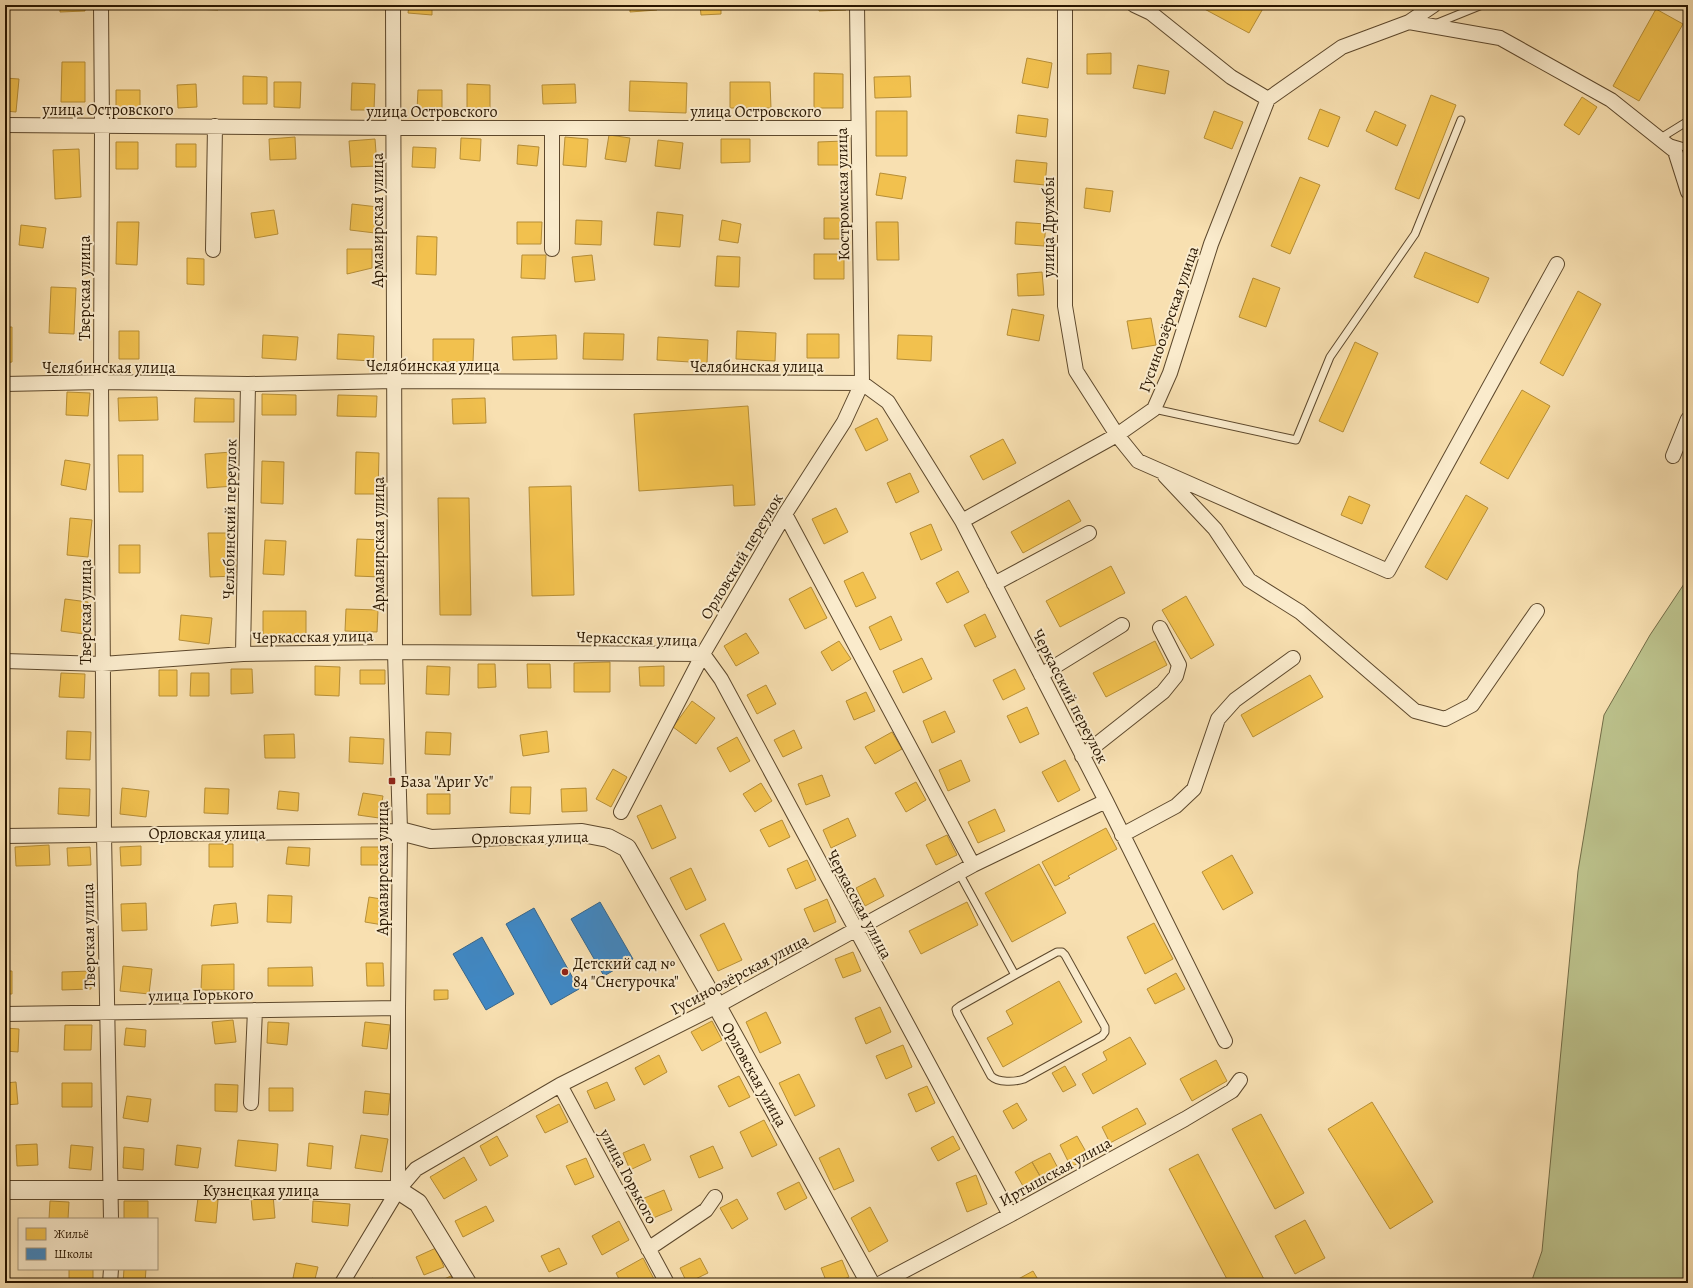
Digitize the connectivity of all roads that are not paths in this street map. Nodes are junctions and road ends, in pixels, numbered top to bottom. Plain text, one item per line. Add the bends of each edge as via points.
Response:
1 (101, 5) edge
2 (393, 5) edge
3 (857, 5) edge
4 (1065, 5) edge
5 (1134, 5) edge
6 (1434, 5) edge
7 (1482, 5) edge
8 (1152, 9) edge
9 (1409, 22) junction
10 (1431, 26) junction
11 (1268, 99) junction
12 (1461, 120) dead end
13 (1688, 121) edge
14 (5, 125) edge
15 (102, 125) junction
16 (215, 126) junction
17 (394, 128) junction
18 (552, 128) junction
19 (858, 128) junction
20 (1659, 139) junction
21 (1688, 148) edge
22 (1688, 192) edge
23 (552, 249) dead end
24 (213, 250) dead end
25 (1557, 264) dead end
26 (394, 381) junction
27 (101, 382) junction
28 (862, 383) junction
29 (5, 384) edge
30 (248, 384) junction
31 (1154, 409) junction
32 (1688, 419) edge
33 (1117, 435) junction
34 (1673, 456) dead end
35 (1161, 471) junction
36 (784, 514) junction
37 (962, 521) junction
38 (1089, 532) dead end
39 (994, 584) junction
40 (1538, 612) dead end
41 (1122, 625) dead end
42 (1160, 628) dead end
43 (396, 652) junction
44 (243, 654) junction
45 (703, 654) junction
46 (1293, 658) dead end
47 (5, 661) edge
48 (102, 664) junction
49 (1041, 675) junction
50 (1082, 756) junction
51 (1106, 801) junction
52 (621, 812) dead end
53 (400, 832) junction
54 (104, 834) junction
55 (5, 836) edge
56 (1122, 836) junction
57 (973, 865) junction
58 (959, 873) junction
59 (856, 931) junction
60 (1015, 975) junction
61 (717, 1006) junction
62 (398, 1008) junction
63 (255, 1010) junction
64 (106, 1012) junction
65 (5, 1014) edge
66 (1225, 1042) dead end
67 (1240, 1080) dead end
68 (560, 1085) junction
69 (251, 1103) dead end
70 (5, 1190) edge
71 (111, 1190) junction
72 (398, 1190) junction
73 (715, 1197) dead end
74 (1010, 1215) junction
75 (111, 1218) edge
76 (648, 1248) junction
77 (111, 1270) edge
78 (110, 1283) edge
79 (342, 1283) edge
80 (467, 1283) edge
81 (667, 1283) edge
82 (870, 1283) edge
83 (881, 1283) edge

1 - 15 street, Тверская улица
2 - 17 street, Армавирская улица
3 - 19 street, Костромская улица
4 - 33 street, улица Дружбы via 1065,306 1076,371
5 - 8 street
6 - 9 street
7 - 10 lane
8 - 11 street via 1231,76
9 - 10 street
9 - 11 street via 1342,47
10 - 20 street via 1500,38 1611,100
11 - 31 street, Гусиноозёрская улица via 1211,244 1170,373
12 - 31 lane via 1415,234 1330,357 1296,440
13 - 20 lane
14 - 15 street, улица Островского
15 - 16 street, улица Островского
15 - 27 street, Тверская улица
16 - 17 street, улица Островского
16 - 24 street
17 - 18 street, улица Островского
17 - 26 street, Армавирская улица
18 - 19 street, улица Островского
18 - 23 street
19 - 28 street, Костромская улица
20 - 21 lane
20 - 22 street via 1675,151
25 - 35 street, улица Дружбы via 1388,571
26 - 28 street, Челябинская улица
26 - 30 street, Челябинская улица
26 - 43 street, Армавирская улица
27 - 29 street, Челябинская улица
27 - 30 street, Челябинская улица
27 - 48 street, Тверская улица
28 - 36 street, Орловский переулок via 844,422
28 - 37 street, Черкасский переулок via 888,402
30 - 44 street, Челябинский переулок
31 - 33 street, Гусиноозёрская улица
32 - 34 street
33 - 35 street, улица Дружбы via 1138,461
33 - 37 street, Гусиноозёрская улица
35 - 40 street via 1215,529 1249,580 1300,612 1415,711 1445,719 1472,705
36 - 45 street, Орловский переулок
36 - 57 street
37 - 39 street, Черкасский переулок
38 - 39 street
39 - 49 street, Черкасский переулок
41 - 49 street
42 - 50 street via 1179,665 1176,676 1163,692
43 - 44 street, Черкасская улица
43 - 45 street, Черкасская улица
43 - 53 street, Армавирская улица
44 - 48 street, Черкасская улица
45 - 52 street, Орловский переулок
45 - 59 street, Черкасская улица via 721,679
46 - 56 street via 1235,700 1218,720 1194,789 1176,806
47 - 48 street, Черкасская улица
48 - 54 street, Тверская улица
49 - 50 street, Черкасский переулок
50 - 51 street, Черкасский переулок
51 - 56 street, Черкасский переулок
51 - 57 street, Гусиноозёрская улица
53 - 54 street, Орловская улица
53 - 61 street, Орловская улица via 431,839 582,833 608,838 627,848
53 - 62 street, Армавирская улица
54 - 55 street, Орловская улица
54 - 64 street, Тверская улица
56 - 66 street, Черкасский переулок
57 - 58 street, Гусиноозёрская улица
58 - 59 street, Гусиноозёрская улица
58 - 60 lane
59 - 61 street, Гусиноозёрская улица
59 - 74 street, Черкасская улица
60 - 60 lane via 956,1009 994,1079 1024,1079 1106,1032 1062,952 1057,952
61 - 68 street, Гусиноозёрская улица
61 - 82 street, Орловская улица
62 - 63 street, улица Горького
62 - 72 street, Армавирская улица
63 - 64 street, улица Горького
63 - 69 street
64 - 65 street, улица Горького
64 - 71 street, Тверская улица
67 - 74 street, Иртышская улица via 1232,1090 1186,1119
68 - 72 street, Гусиноозёрская улица via 416,1169
68 - 76 street, улица Горького
70 - 71 street, Кузнецкая улица
71 - 72 street, Кузнецкая улица
71 - 75 street, Тверская улица
72 - 79 street
72 - 80 street via 418,1203
73 - 76 street via 706,1210
74 - 83 street, Иртышская улица
76 - 81 street, улица Горького
77 - 78 street

